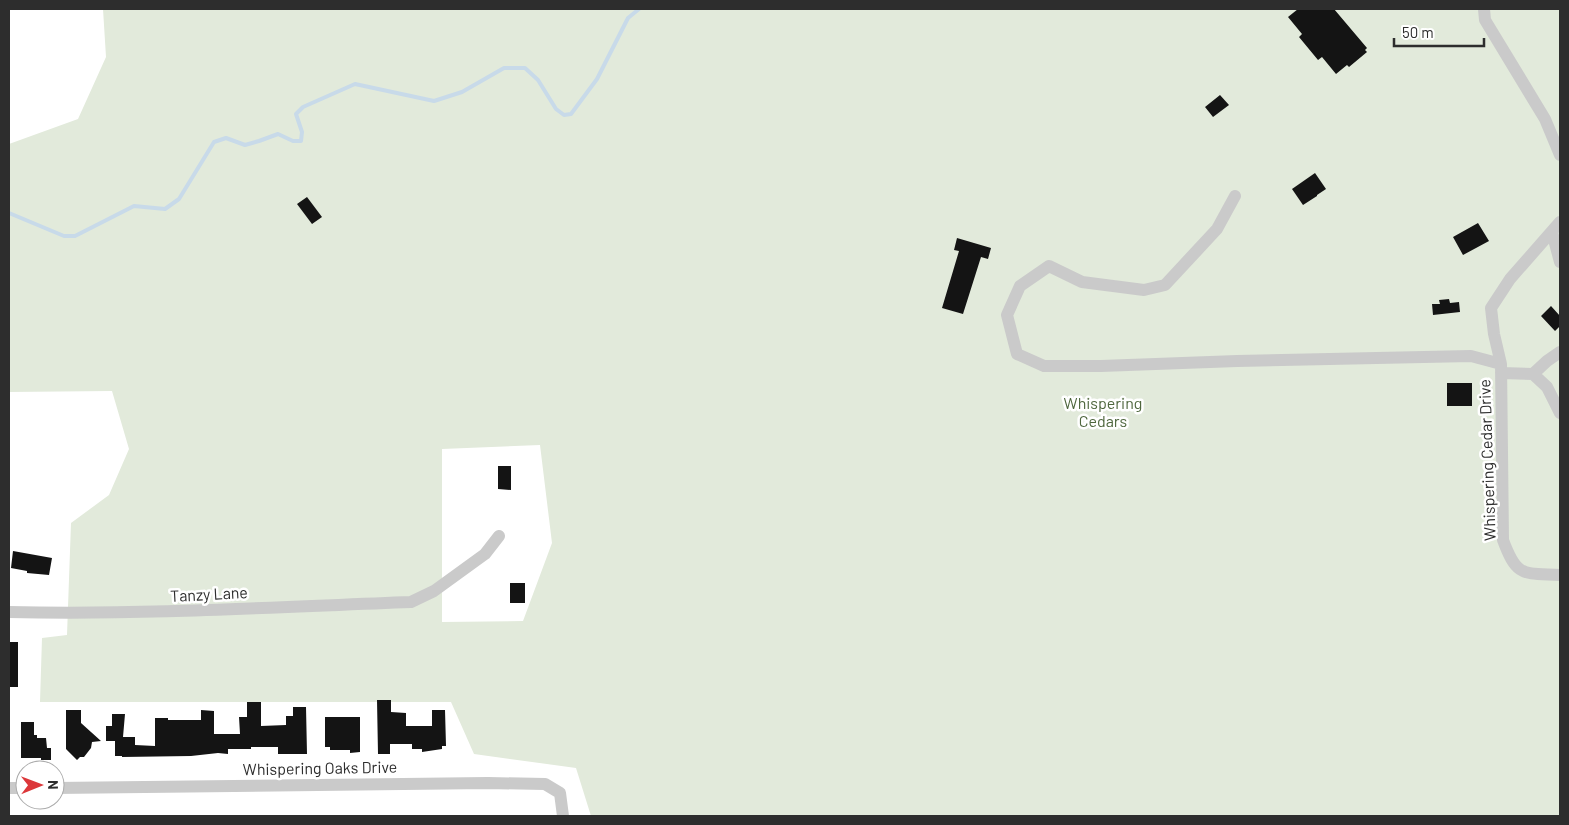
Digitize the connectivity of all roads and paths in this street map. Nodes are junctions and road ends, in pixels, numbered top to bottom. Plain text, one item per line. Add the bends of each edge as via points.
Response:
1 (1484, 9) edge
2 (1560, 155) edge
3 (1235, 196) dead end
4 (1556, 227) edge
5 (1560, 262) edge
6 (1560, 352) edge
7 (1501, 368) junction
8 (1533, 374) junction
9 (1560, 409) edge
10 (499, 536) dead end
11 (1560, 575) edge
12 (9, 612) edge
13 (65, 788) edge
14 (563, 816) edge

1 - 2 street via 1486,20 1544,119
3 - 7 street via 1217,229 1165,285 1144,290 1082,282 1049,266 1020,286 1007,315 1017,354 1044,366 1471,356
4 - 5 street
4 - 7 street, Whispering Cedar Drive via 1510,279 1491,308
6 - 8 street
7 - 8 street
7 - 11 street, Whispering Cedar Drive via 1503,540 1515,566 1526,574
8 - 9 street via 1547,387
10 - 12 street, Tanzy Lane via 485,554 434,591 411,602 195,612
13 - 14 street, Whispering Oaks Drive via 545,784 560,794

